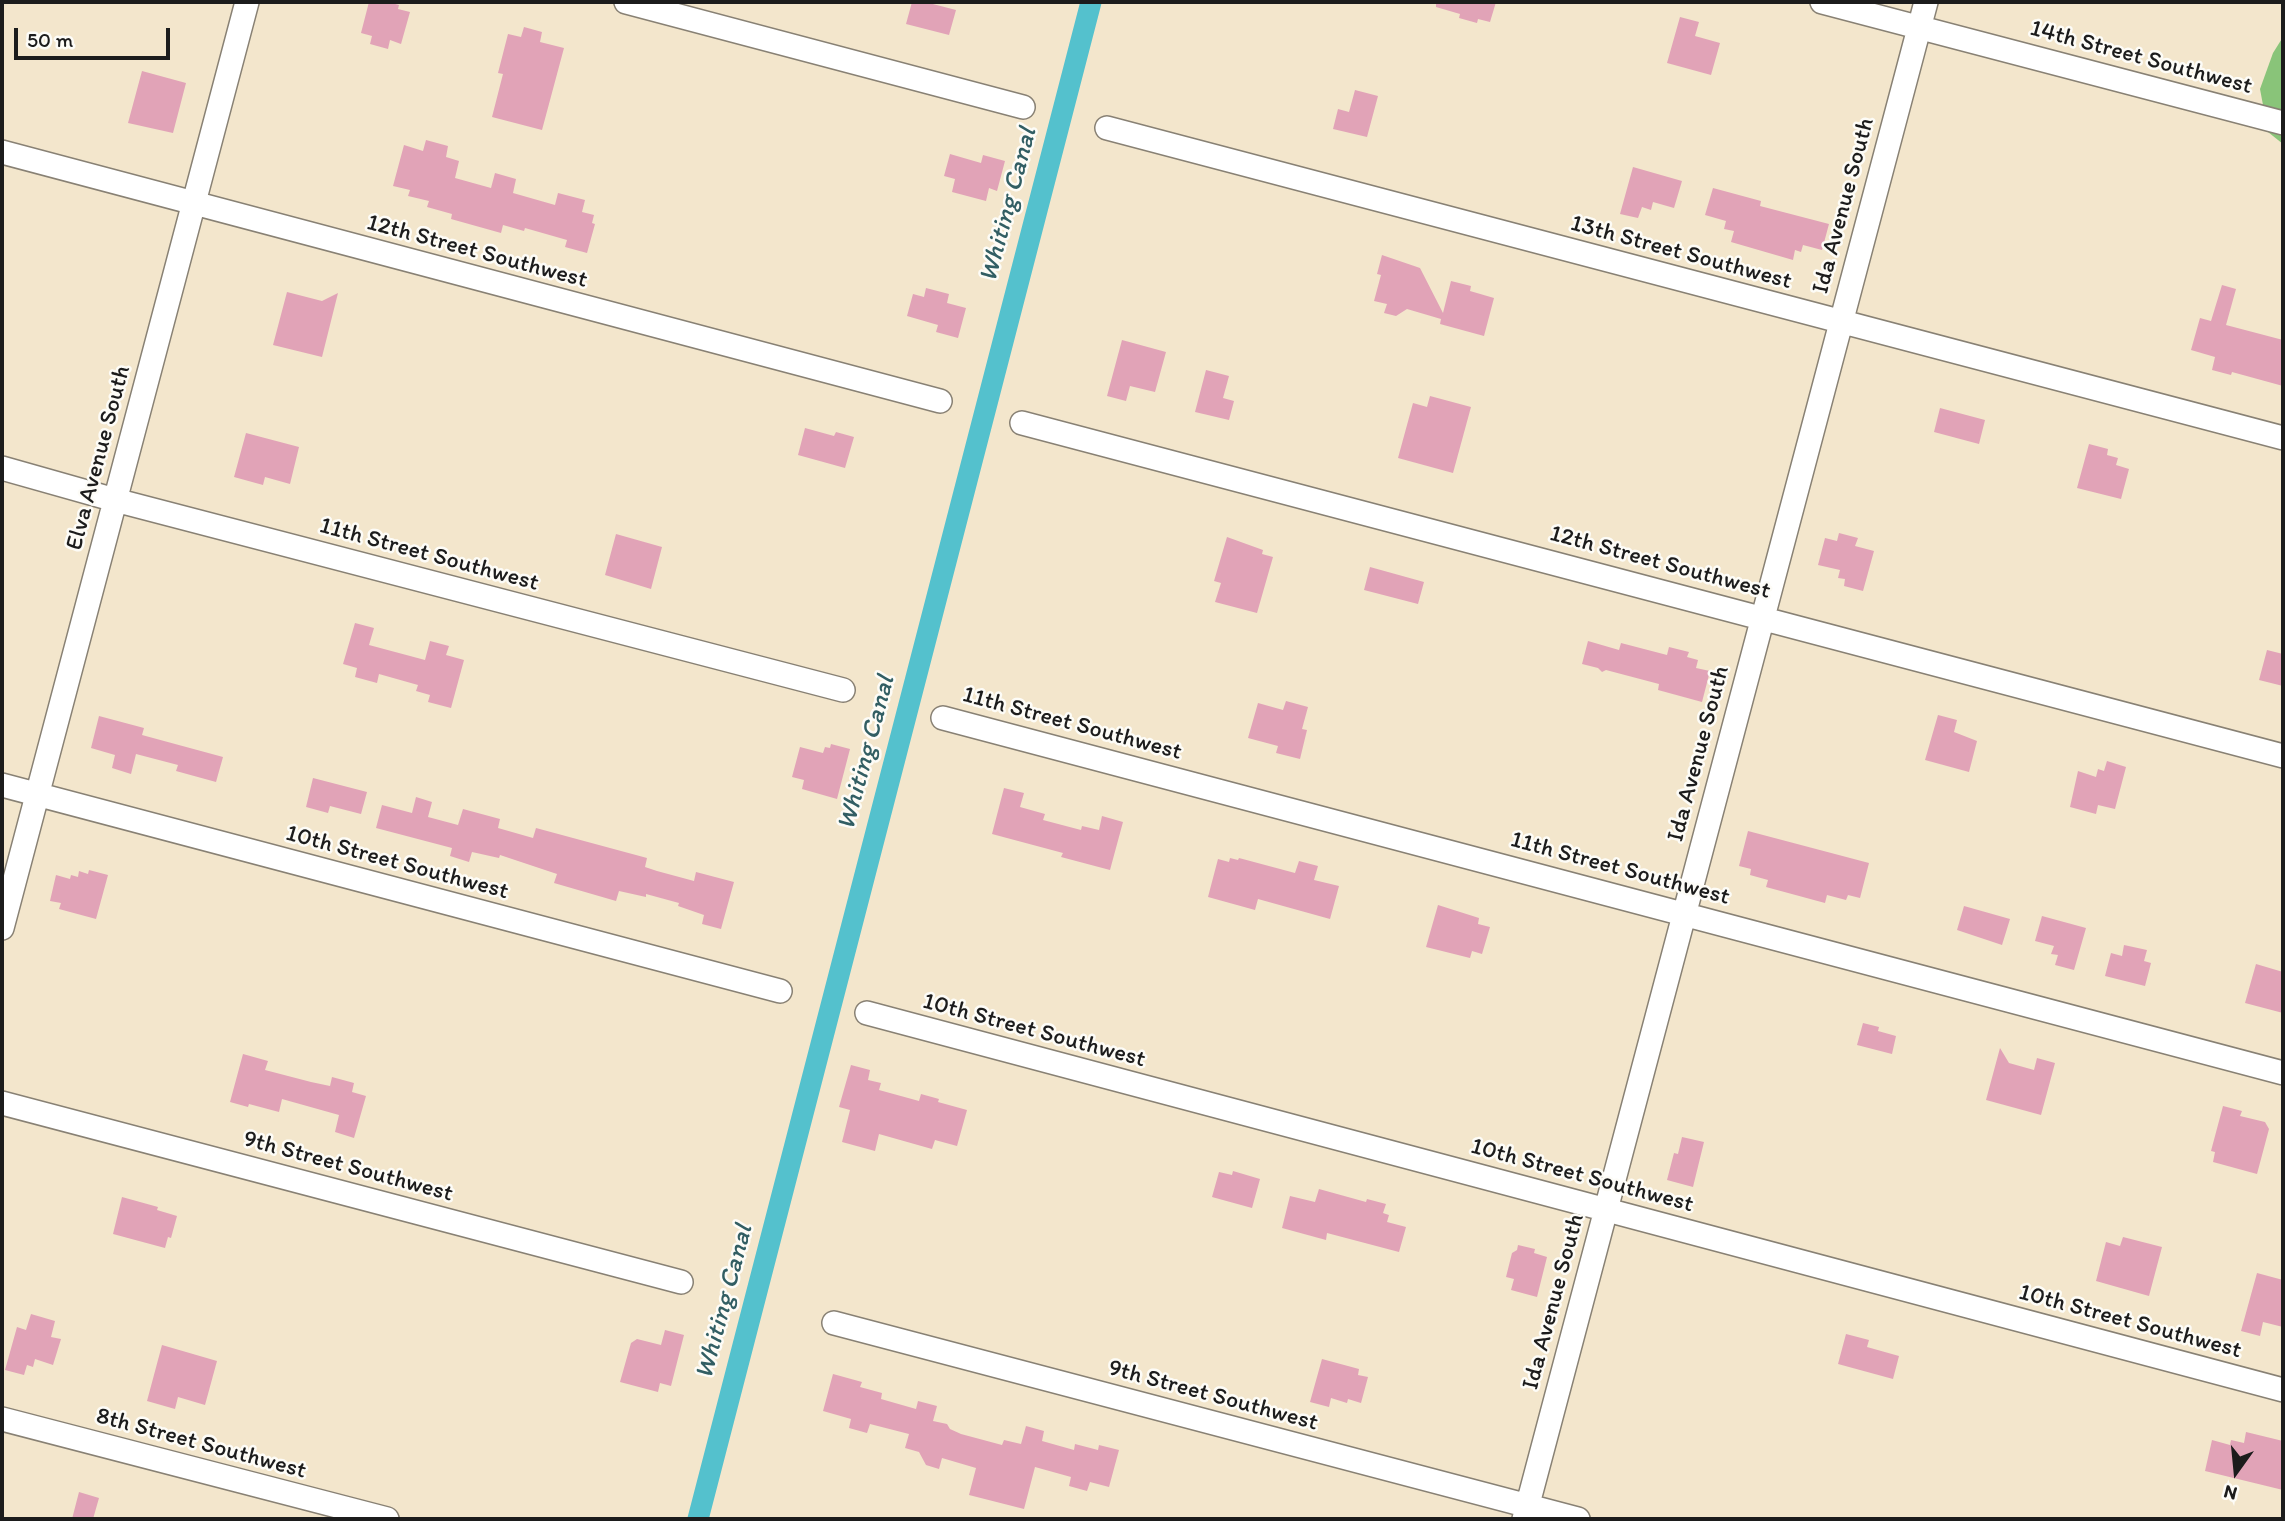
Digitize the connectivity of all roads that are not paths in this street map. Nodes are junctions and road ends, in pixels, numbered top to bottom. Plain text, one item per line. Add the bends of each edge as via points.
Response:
1 (247, 2) edge
2 (626, 2) edge
3 (1822, 2) edge
4 (1926, 2) edge
5 (1919, 28) junction
6 (1023, 107) dead end
7 (2283, 122) edge
8 (1107, 128) dead end
9 (2, 152) edge
10 (193, 204) junction
11 (1840, 322) junction
12 (940, 401) dead end
13 (1022, 423) dead end
14 (2283, 438) edge
15 (2, 468) edge
16 (115, 500) junction
17 (1762, 617) junction
18 (843, 690) dead end
19 (943, 718) dead end
20 (2283, 756) edge
21 (2, 785) edge
22 (37, 795) junction
23 (1683, 913) junction
24 (2, 928) edge
25 (780, 991) dead end
26 (867, 1013) dead end
27 (2283, 1073) edge
28 (2, 1103) edge
29 (1606, 1210) junction
30 (681, 1282) dead end
31 (834, 1323) dead end
32 (2283, 1390) edge
33 (2, 1419) edge
34 (1526, 1513) edge
35 (387, 1519) edge
36 (1578, 1519) edge

1 - 10 street, Elva Avenue South
2 - 6 street
3 - 5 street, 14th Street Southwest
4 - 5 street, Ida Avenue South
5 - 7 street, 14th Street Southwest
5 - 11 street, Ida Avenue South
8 - 11 street, 13th Street Southwest
9 - 10 street, 12th Street Southwest
10 - 12 street, 12th Street Southwest
10 - 16 street, Elva Avenue South
11 - 14 street, 13th Street Southwest
11 - 17 street, Ida Avenue South
13 - 17 street, 12th Street Southwest
15 - 16 street, 11th Street Southwest
16 - 18 street, 11th Street Southwest
16 - 22 street, Elva Avenue South
17 - 20 street, 12th Street Southwest
17 - 23 street, Ida Avenue South
19 - 23 street, 11th Street Southwest
21 - 22 street, 10th Street Southwest
22 - 24 street, Elva Avenue South
22 - 25 street, 10th Street Southwest
23 - 27 street, 11th Street Southwest
23 - 29 street, Ida Avenue South
26 - 29 street, 10th Street Southwest
28 - 30 street, 9th Street Southwest
29 - 32 street, 10th Street Southwest
29 - 34 street, Ida Avenue South
31 - 34 street, 9th Street Southwest
33 - 35 street, 8th Street Southwest
34 - 36 street, 9th Street Southwest

